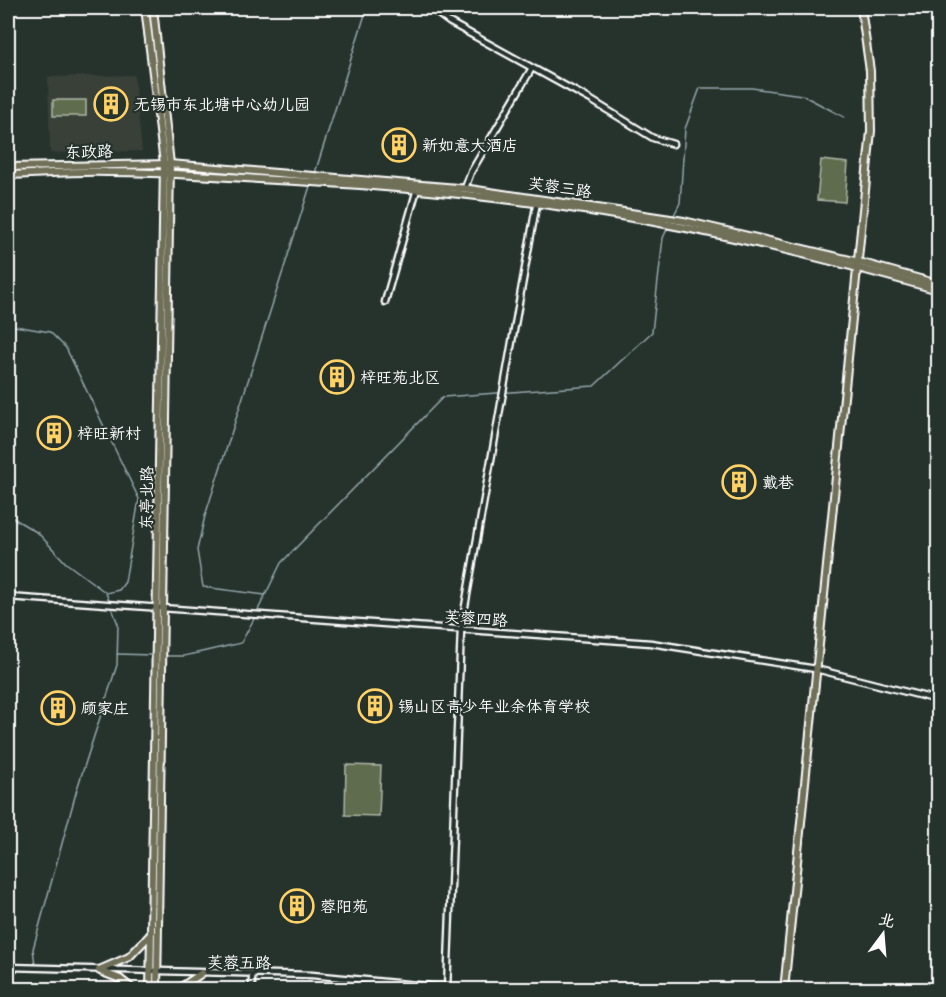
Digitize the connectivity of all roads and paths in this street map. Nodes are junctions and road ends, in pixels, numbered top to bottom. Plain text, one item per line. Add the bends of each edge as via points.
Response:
1 (145, 8) edge
2 (153, 8) edge
3 (430, 8) edge
4 (861, 8) edge
5 (532, 68) junction
6 (673, 144) dead end
7 (167, 164) junction
8 (8, 167) edge
9 (167, 174) junction
10 (8, 175) edge
11 (326, 179) junction
12 (465, 188) junction
13 (417, 189) junction
14 (537, 201) junction
15 (859, 265) junction
16 (939, 284) edge
17 (939, 290) edge
18 (385, 302) dead end
19 (8, 597) edge
20 (160, 609) junction
21 (461, 629) junction
22 (159, 662) junction
23 (816, 669) junction
24 (939, 700) edge
25 (151, 934) junction
26 (8, 967) edge
27 (99, 970) junction
28 (154, 972) junction
29 (202, 973) junction
30 (252, 974) junction
31 (447, 988) edge
32 (134, 990) edge
33 (150, 990) edge
34 (157, 990) edge
35 (177, 990) edge
36 (252, 990) edge
37 (469, 990) edge
38 (784, 990) edge

1 - 7 main road, 东亭北路
2 - 7 main road, 东亭北路
3 - 5 street
4 - 15 main road via 872,101
5 - 6 street via 653,138
5 - 12 street
7 - 8 main road, 东政路
7 - 9 main road, 东亭北路
7 - 11 main road, 芙蓉三路
9 - 10 main road, 东政路
9 - 11 main road, 芙蓉三路 via 298,182
9 - 20 main road, 东亭北路
11 - 12 main road, 芙蓉三路
11 - 13 main road, 芙蓉三路
12 - 14 main road, 芙蓉三路
13 - 14 main road, 芙蓉三路
13 - 18 street
14 - 15 main road, 芙蓉三路 via 683,224
14 - 21 street
15 - 16 main road, 芙蓉三路
15 - 17 main road, 芙蓉三路
15 - 23 main road
19 - 20 street, 芙蓉四路
20 - 21 street, 芙蓉四路
20 - 22 main road, 东亭北路
21 - 23 street, 芙蓉四路 via 651,643
21 - 31 street
22 - 25 main road, 东亭北路
22 - 28 main road, 东亭北路
23 - 24 street, 芙蓉四路
23 - 38 main road
25 - 27 main road via 129,957
25 - 28 main road, 东亭北路
26 - 27 street, 芙蓉五路
27 - 28 street, 芙蓉五路
27 - 32 main road
28 - 29 street, 芙蓉五路
28 - 33 main road, 东亭北路
28 - 34 main road, 东亭北路
29 - 30 street, 芙蓉五路
29 - 35 main road
30 - 31 street, 芙蓉五路 via 312,975
30 - 36 street
31 - 37 street, 芙蓉五路

